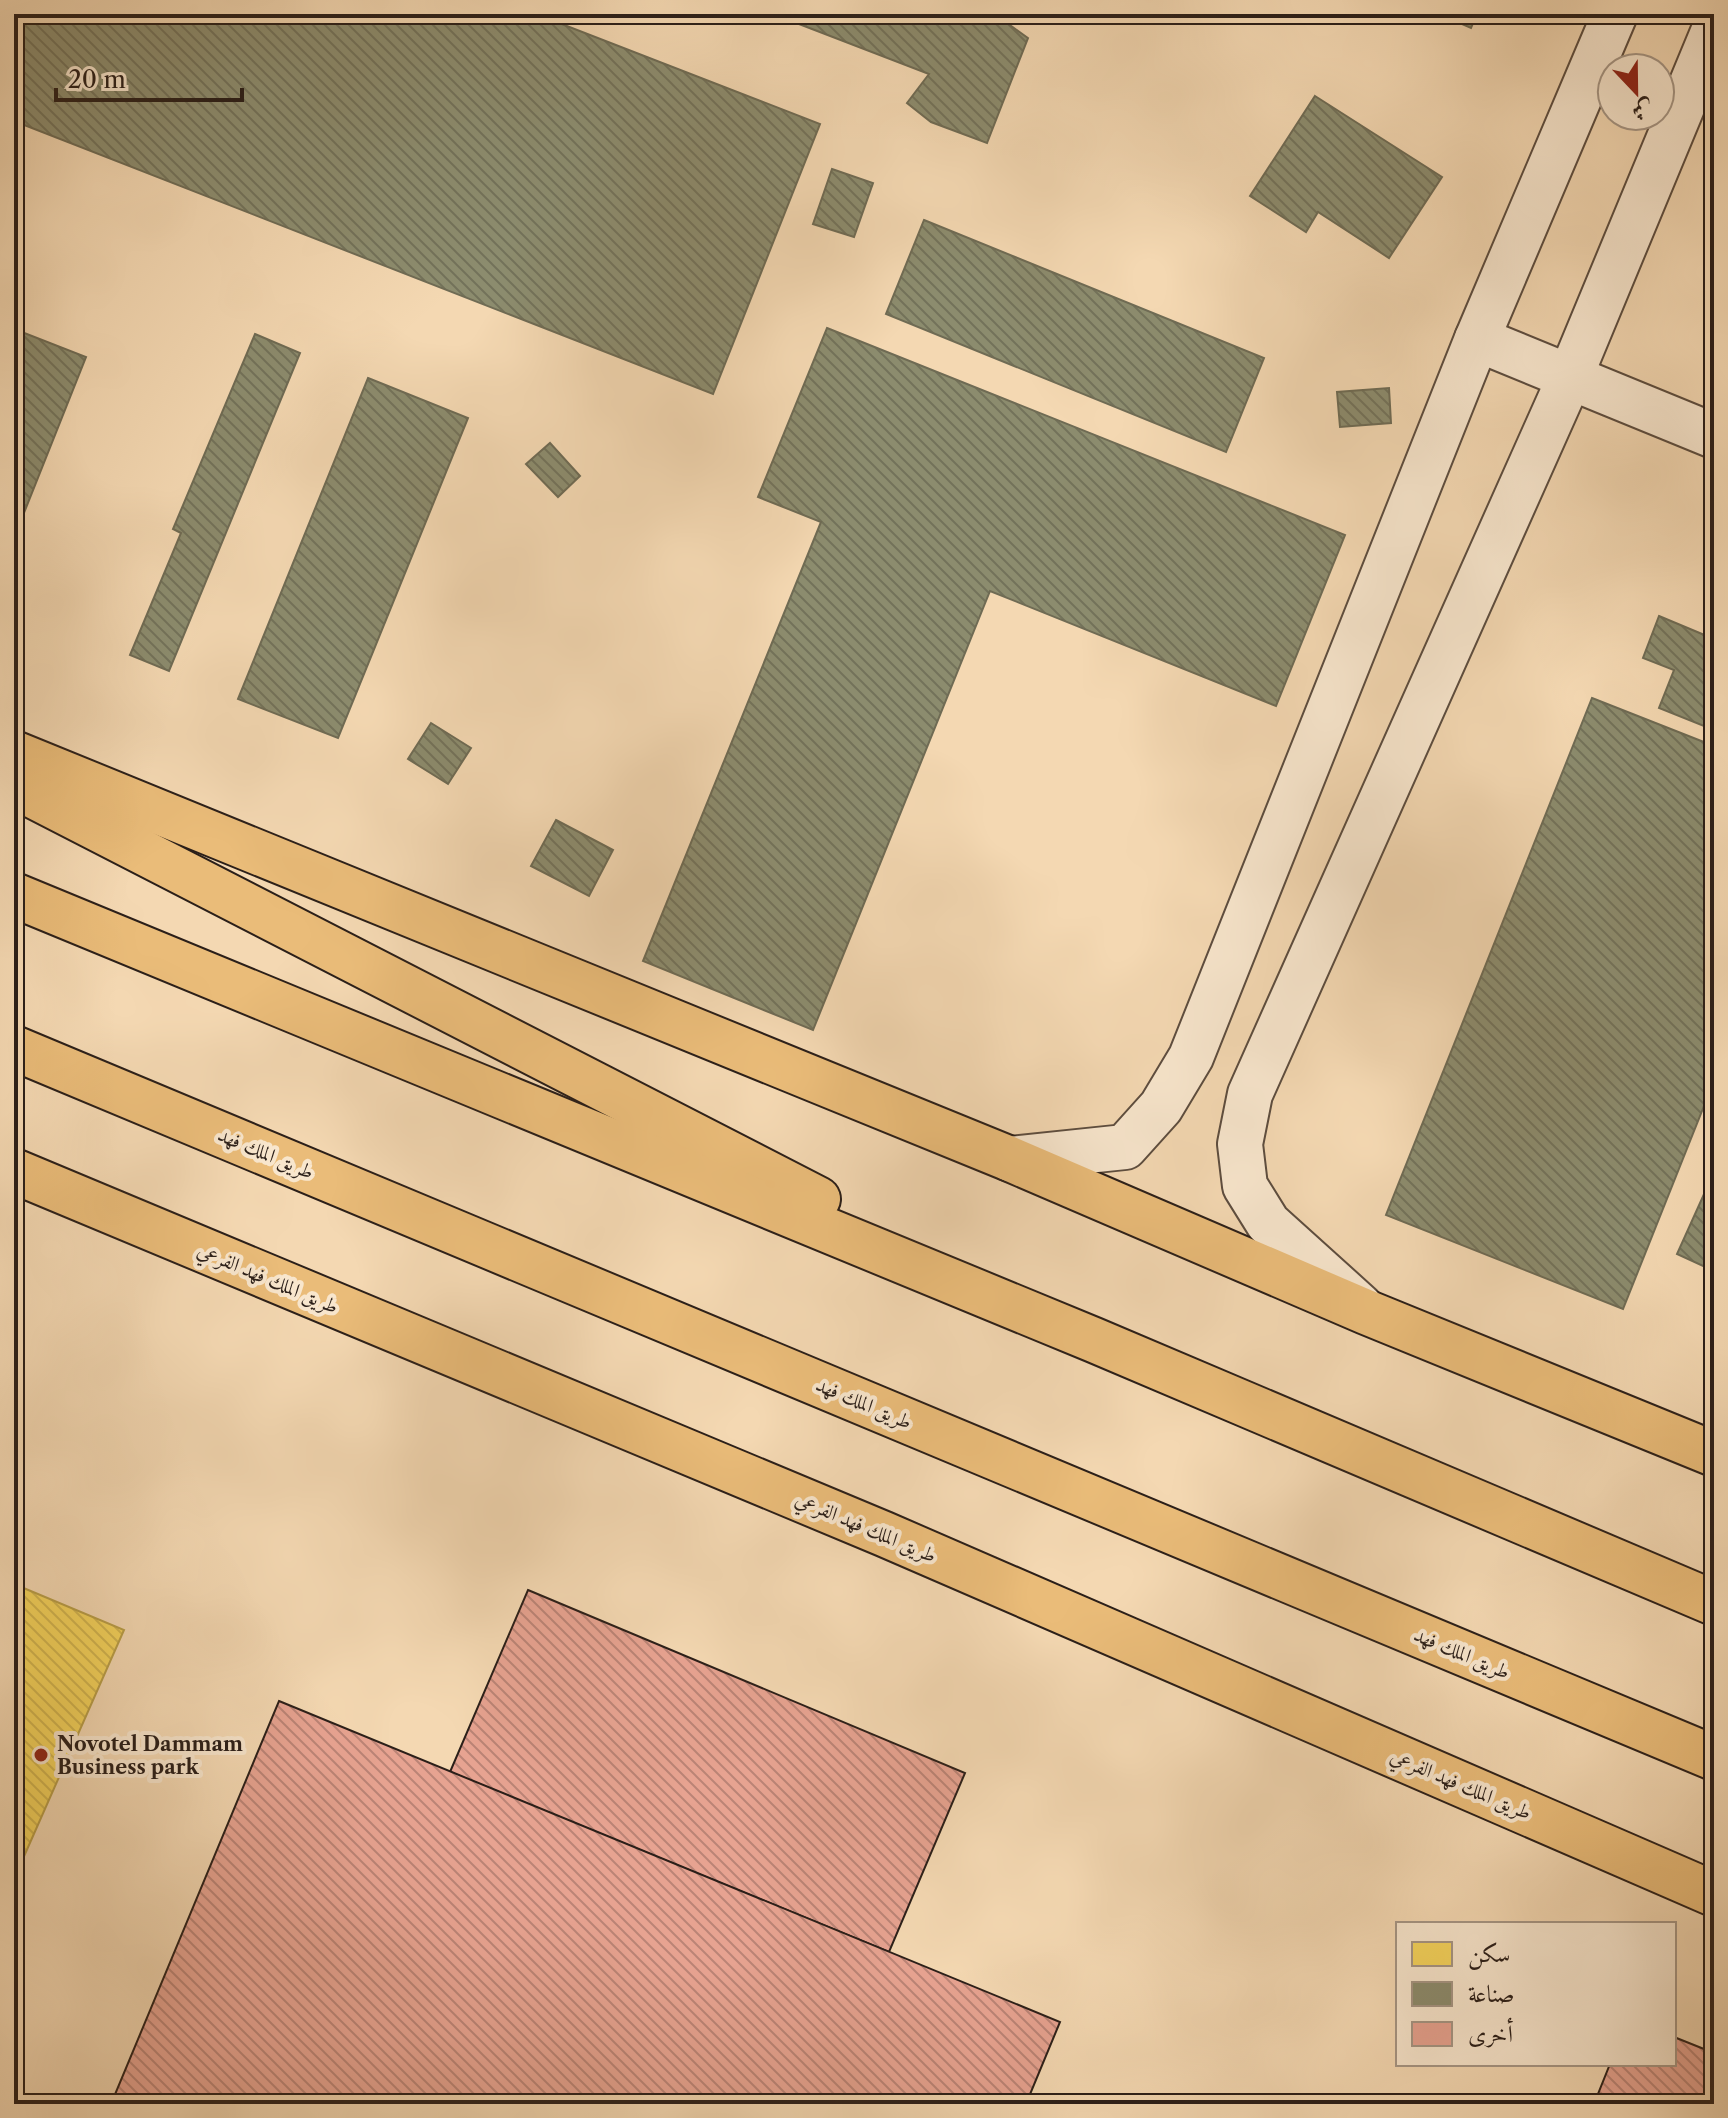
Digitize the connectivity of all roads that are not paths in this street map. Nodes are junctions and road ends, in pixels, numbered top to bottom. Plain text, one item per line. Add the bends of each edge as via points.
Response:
1 (1615, 14) edge
2 (1714, 30) edge
3 (1477, 339) junction
4 (1570, 377) junction
5 (1714, 436) edge
6 (14, 753) edge
7 (14, 786) edge
8 (14, 895) edge
9 (14, 1048) edge
10 (1010, 1159) junction
11 (14, 1171) edge
12 (1366, 1312) junction
13 (1094, 1340) junction
14 (1714, 1454) edge
15 (1714, 1603) edge
16 (1714, 1758) edge
17 (1714, 1894) edge

1 - 3 street
2 - 4 street
3 - 4 street
3 - 10 street via 1191,1057 1161,1107 1125,1147
4 - 5 street
4 - 12 street via 1250,1094 1240,1144 1245,1186 1268,1223
6 - 10 main road
7 - 13 main road
8 - 13 main road
9 - 16 main road, طريق الملك فهد
10 - 12 main road
11 - 17 main road, طريق الملك فهد الفرعي via 884,1534
12 - 14 main road
13 - 15 main road

